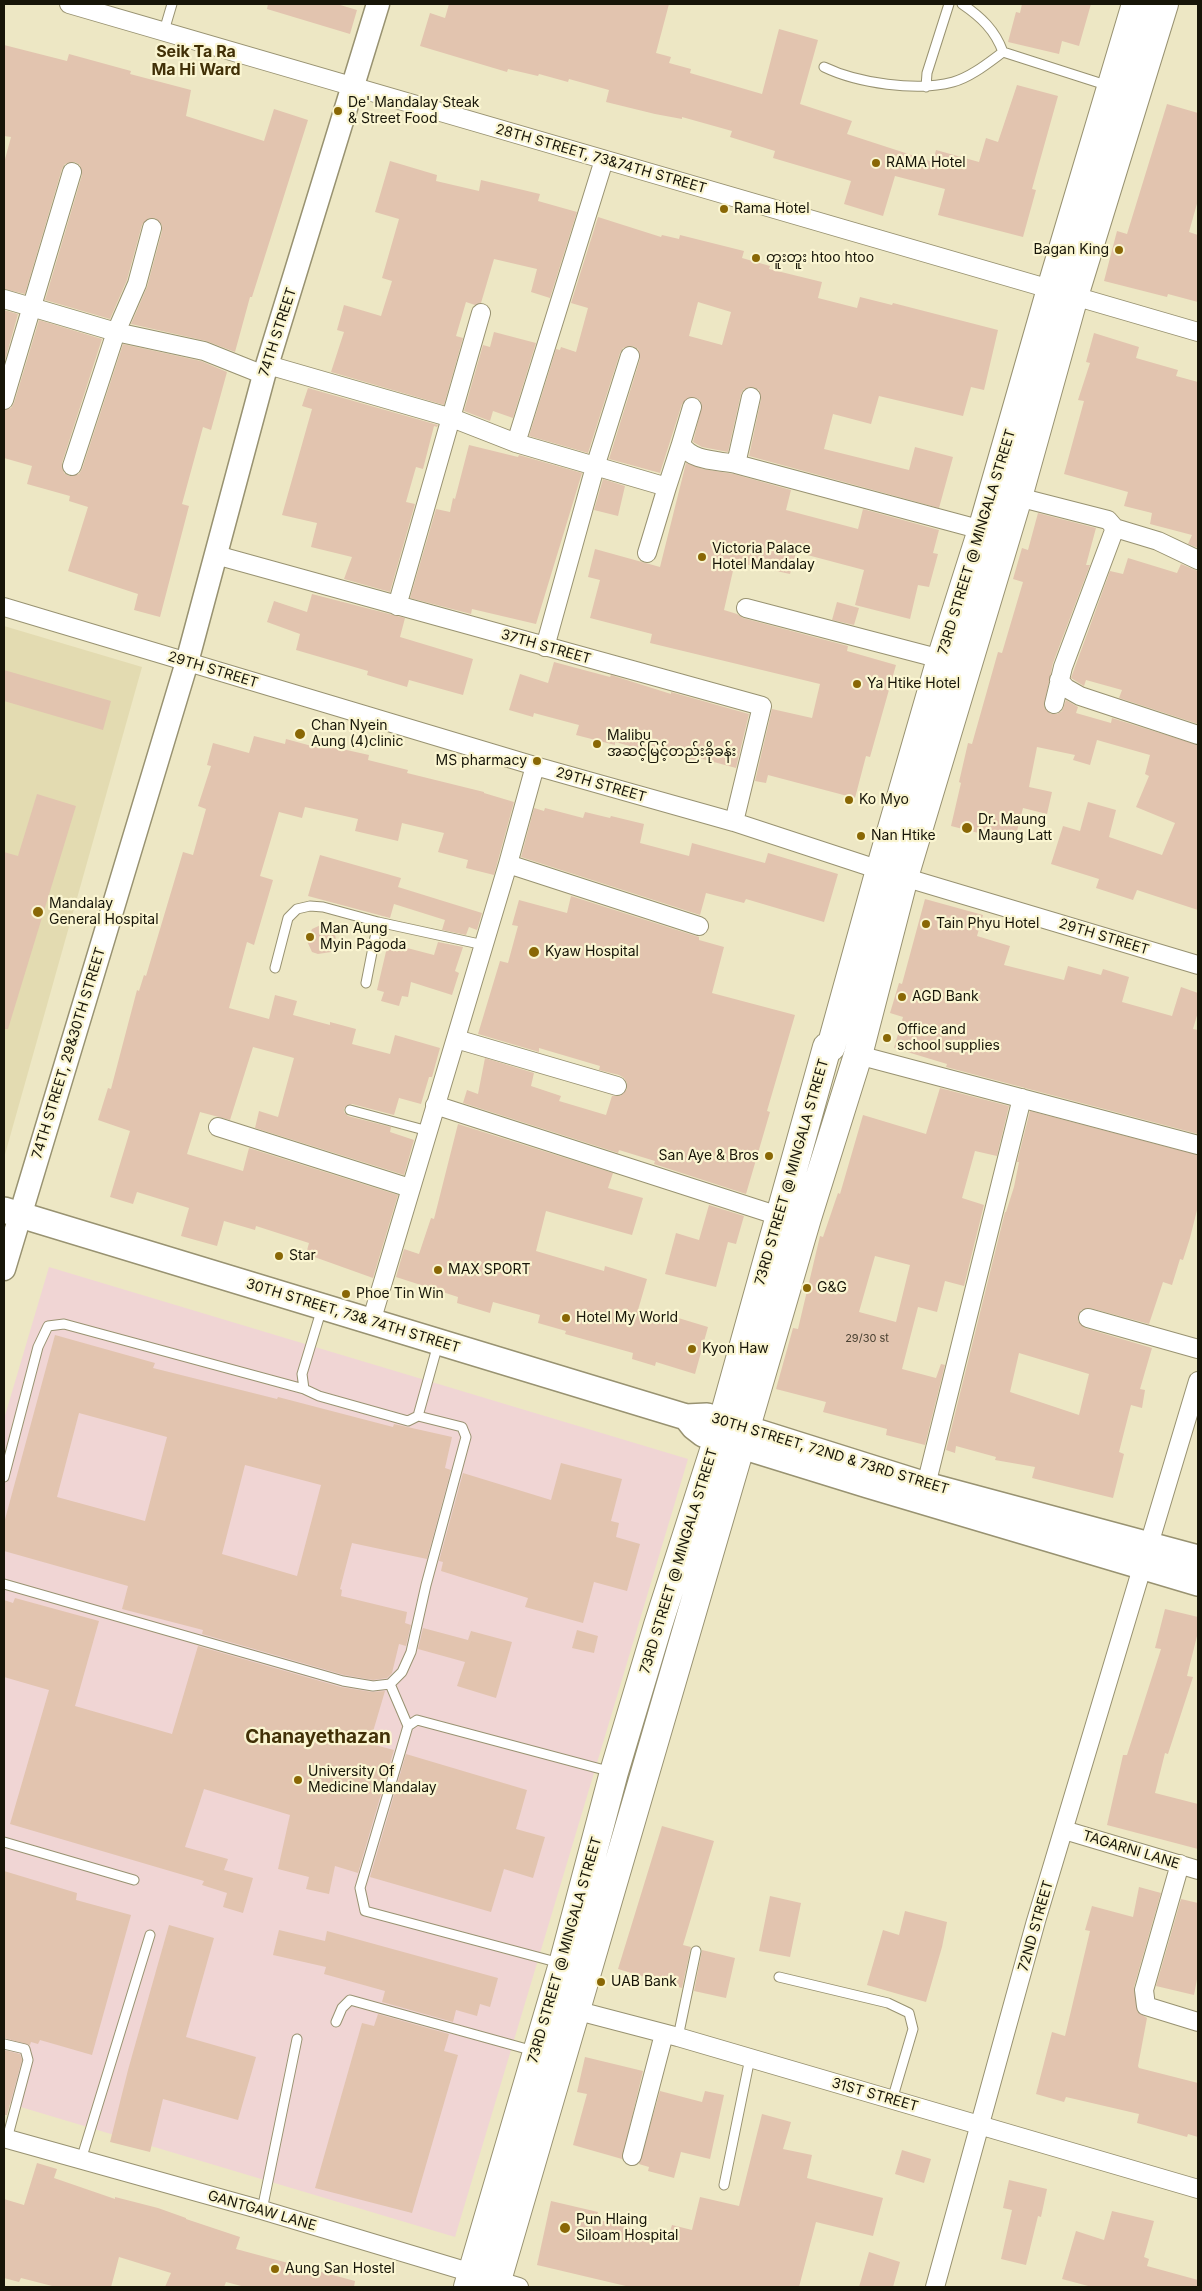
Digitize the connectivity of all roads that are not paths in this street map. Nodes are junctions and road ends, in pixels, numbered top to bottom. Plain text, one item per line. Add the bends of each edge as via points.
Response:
1 (69, 4) edge
2 (172, 4) edge
3 (378, 4) edge
4 (949, 4) edge
5 (962, 4) edge
6 (1136, 4) edge
7 (1164, 4) edge
8 (98, 8) edge
9 (164, 31) junction
10 (1003, 52) junction
11 (824, 67) dead end
12 (354, 87) junction
13 (926, 87) junction
14 (1112, 87) junction
15 (604, 160) junction
16 (72, 172) dead end
17 (152, 228) dead end
18 (1062, 293) junction
19 (4, 299) edge
20 (32, 306) junction
21 (481, 312) dead end
22 (116, 332) junction
23 (1198, 332) edge
24 (630, 356) dead end
25 (266, 370) junction
26 (751, 397) dead end
27 (4, 400) edge
28 (692, 407) dead end
29 (452, 418) junction
30 (516, 444) junction
31 (682, 444) junction
32 (736, 464) junction
33 (72, 466) dead end
34 (595, 467) junction
35 (667, 487) junction
36 (1018, 497) junction
37 (1115, 528) junction
38 (982, 530) junction
39 (647, 554) dead end
40 (216, 555) junction
41 (1198, 560) edge
42 (397, 606) junction
43 (4, 607) edge
44 (746, 608) dead end
45 (545, 647) junction
46 (941, 659) junction
47 (187, 662) junction
48 (1059, 680) junction
49 (1054, 704) dead end
50 (1198, 735) edge
51 (535, 766) junction
52 (734, 822) junction
53 (508, 864) junction
54 (892, 873) junction
55 (378, 922) junction
56 (699, 926) dead end
57 (484, 945) junction
58 (1198, 965) edge
59 (276, 968) dead end
60 (366, 983) dead end
61 (456, 1039) junction
62 (858, 1055) junction
63 (617, 1086) dead end
64 (1022, 1098) junction
65 (435, 1105) junction
66 (350, 1110) dead end
67 (218, 1127) dead end
68 (428, 1131) junction
69 (1198, 1145) edge
70 (410, 1188) junction
71 (12, 1212) edge
72 (780, 1216) junction
73 (4, 1269) edge
74 (322, 1307) junction
75 (1088, 1318) dead end
76 (370, 1322) junction
77 (438, 1342) junction
78 (1198, 1349) edge
79 (1198, 1381) edge
80 (304, 1389) junction
81 (418, 1416) junction
82 (686, 1417) joint
83 (732, 1433) junction
84 (4, 1477) edge
85 (926, 1485) junction
86 (1146, 1555) junction
87 (1198, 1558) edge
88 (1198, 1582) edge
89 (4, 1584) edge
90 (390, 1684) junction
91 (408, 1726) junction
92 (614, 1772) junction
93 (1064, 1830) junction
94 (4, 1842) edge
95 (1180, 1864) junction
96 (1198, 1870) edge
97 (134, 1880) dead end
98 (150, 1935) dead end
99 (696, 1951) dead end
100 (563, 1964) junction
101 (779, 1977) dead end
102 (563, 2007) junction
103 (336, 2022) dead end
104 (1198, 2022) edge
105 (671, 2035) junction
106 (297, 2039) dead end
107 (4, 2044) edge
108 (536, 2052) junction
109 (750, 2058) junction
110 (892, 2100) junction
111 (980, 2124) junction
112 (5, 2139) edge
113 (632, 2156) dead end
114 (81, 2160) junction
115 (724, 2185) dead end
116 (1198, 2188) edge
117 (262, 2210) junction
118 (490, 2283) edge
119 (935, 2287) edge

1 - 8 street, 28TH STREET, 73&74TH STREET
2 - 9 lane
3 - 12 street, 74TH STREET
4 - 13 lane via 927,73
5 - 10 lane via 977,14 996,35
6 - 14 main road, 73RD STREET @ MINGALA STREET
7 - 18 main road, 73RD STREET @ MINGALA STREET
8 - 9 street, 28TH STREET, 73&74TH STREET
9 - 12 street, 28TH STREET, 73&74TH STREET
10 - 13 lane via 982,68 954,82
10 - 14 lane
11 - 13 lane via 836,73 885,83
12 - 15 street, 28TH STREET, 73&74TH STREET
12 - 25 street, 74TH STREET
14 - 18 main road, 73RD STREET @ MINGALA STREET
15 - 18 street, 28TH STREET, 73&74TH STREET
15 - 30 street
16 - 20 street
17 - 22 street via 137,284
18 - 23 street, 28TH STREET, 73&74TH STREET
18 - 36 main road, 73RD STREET @ MINGALA STREET
18 - 38 main road, 73RD STREET @ MINGALA STREET
19 - 20 street
20 - 22 street
20 - 27 street
21 - 29 street
22 - 25 street via 204,351
22 - 33 street
24 - 34 street
25 - 29 street
25 - 40 street, 74TH STREET
26 - 32 street
28 - 31 street
29 - 30 street
29 - 42 street
30 - 34 street
31 - 32 street via 687,453
31 - 35 street
32 - 38 street
34 - 35 street
34 - 45 street
35 - 39 street
36 - 37 street via 1108,520
36 - 54 main road, 73RD STREET @ MINGALA STREET
37 - 41 street via 1158,541
37 - 48 street
38 - 46 main road, 73RD STREET @ MINGALA STREET
40 - 42 street, 37TH STREET
40 - 47 street, 74TH STREET
42 - 45 street, 37TH STREET
43 - 47 street, 29TH STREET
44 - 46 street
45 - 52 street, 37TH STREET via 762,706
46 - 54 main road, 73RD STREET @ MINGALA STREET
47 - 51 street, 29TH STREET
47 - 71 street, 74TH STREET, 29&30TH STREET
48 - 49 street
48 - 50 street via 1080,696
51 - 52 street, 29TH STREET
51 - 53 street
52 - 54 street, 29TH STREET
53 - 56 street
53 - 57 street
54 - 58 street, 29TH STREET
54 - 62 main road, 73RD STREET @ MINGALA STREET
54 - 72 main road, 73RD STREET @ MINGALA STREET via 831,1047 827,1047
55 - 57 lane
55 - 59 lane via 323,907 297,909 288,918
55 - 60 lane
57 - 61 street
61 - 63 street
61 - 65 street
62 - 64 street
62 - 83 main road, 73RD STREET @ MINGALA STREET via 807,1218
64 - 69 street
64 - 85 street
65 - 68 street
65 - 72 street
66 - 68 lane
67 - 70 street
68 - 70 street
70 - 76 street
71 - 73 street, 74TH STREET, 29&30TH STREET
71 - 74 main road, 30TH STREET, 73& 74TH STREET
72 - 83 main road, 73RD STREET @ MINGALA STREET
74 - 76 main road, 30TH STREET, 73& 74TH STREET
74 - 80 lane via 302,1374
75 - 78 street
76 - 77 main road, 30TH STREET, 73& 74TH STREET
77 - 81 lane
77 - 82 main road, 30TH STREET, 73& 74TH STREET
79 - 86 street, 72ND STREET
80 - 81 lane via 408,1421
80 - 84 lane via 64,1324 48,1326 38,1346
81 - 90 lane via 462,1427 466,1437 411,1652 402,1672
82 - 83 main road, 30TH STREET, 72ND & 73RD STREET via 708,1416
83 - 85 main road, 30TH STREET, 72ND & 73RD STREET
83 - 86 main road, 30TH STREET, 72ND & 73RD STREET via 877,1488
83 - 92 main road, 73RD STREET @ MINGALA STREET via 658,1625
83 - 102 main road, 73RD STREET @ MINGALA STREET
85 - 86 main road, 30TH STREET, 72ND & 73RD STREET
86 - 87 main road
86 - 88 main road
86 - 93 street, 72ND STREET
89 - 90 lane via 344,1681 373,1686
90 - 91 lane
91 - 92 lane via 417,1720
91 - 100 lane via 360,1888 365,1911
92 - 100 main road, 73RD STREET @ MINGALA STREET
93 - 95 street, TAGARNI LANE
93 - 111 street, 72ND STREET
94 - 97 lane
95 - 96 street, TAGARNI LANE
95 - 104 street via 1144,1990 1146,2006
98 - 114 lane
99 - 105 lane
100 - 102 main road, 73RD STREET @ MINGALA STREET
101 - 110 lane via 888,2003 909,2014 913,2029
102 - 105 street, 31ST STREET
102 - 108 main road, 73RD STREET @ MINGALA STREET
102 - 118 main road, 73RD STREET @ MINGALA STREET
103 - 108 lane via 350,2000
105 - 109 street, 31ST STREET
105 - 113 street
106 - 117 lane
107 - 112 lane via 25,2049 28,2060
108 - 118 main road, 73RD STREET @ MINGALA STREET
109 - 110 street, 31ST STREET
109 - 115 lane
110 - 111 street, 31ST STREET
111 - 116 street, 31ST STREET
111 - 119 street, 72ND STREET
112 - 114 street, GANTGAW LANE
114 - 117 street, GANTGAW LANE
117 - 118 street, GANTGAW LANE

